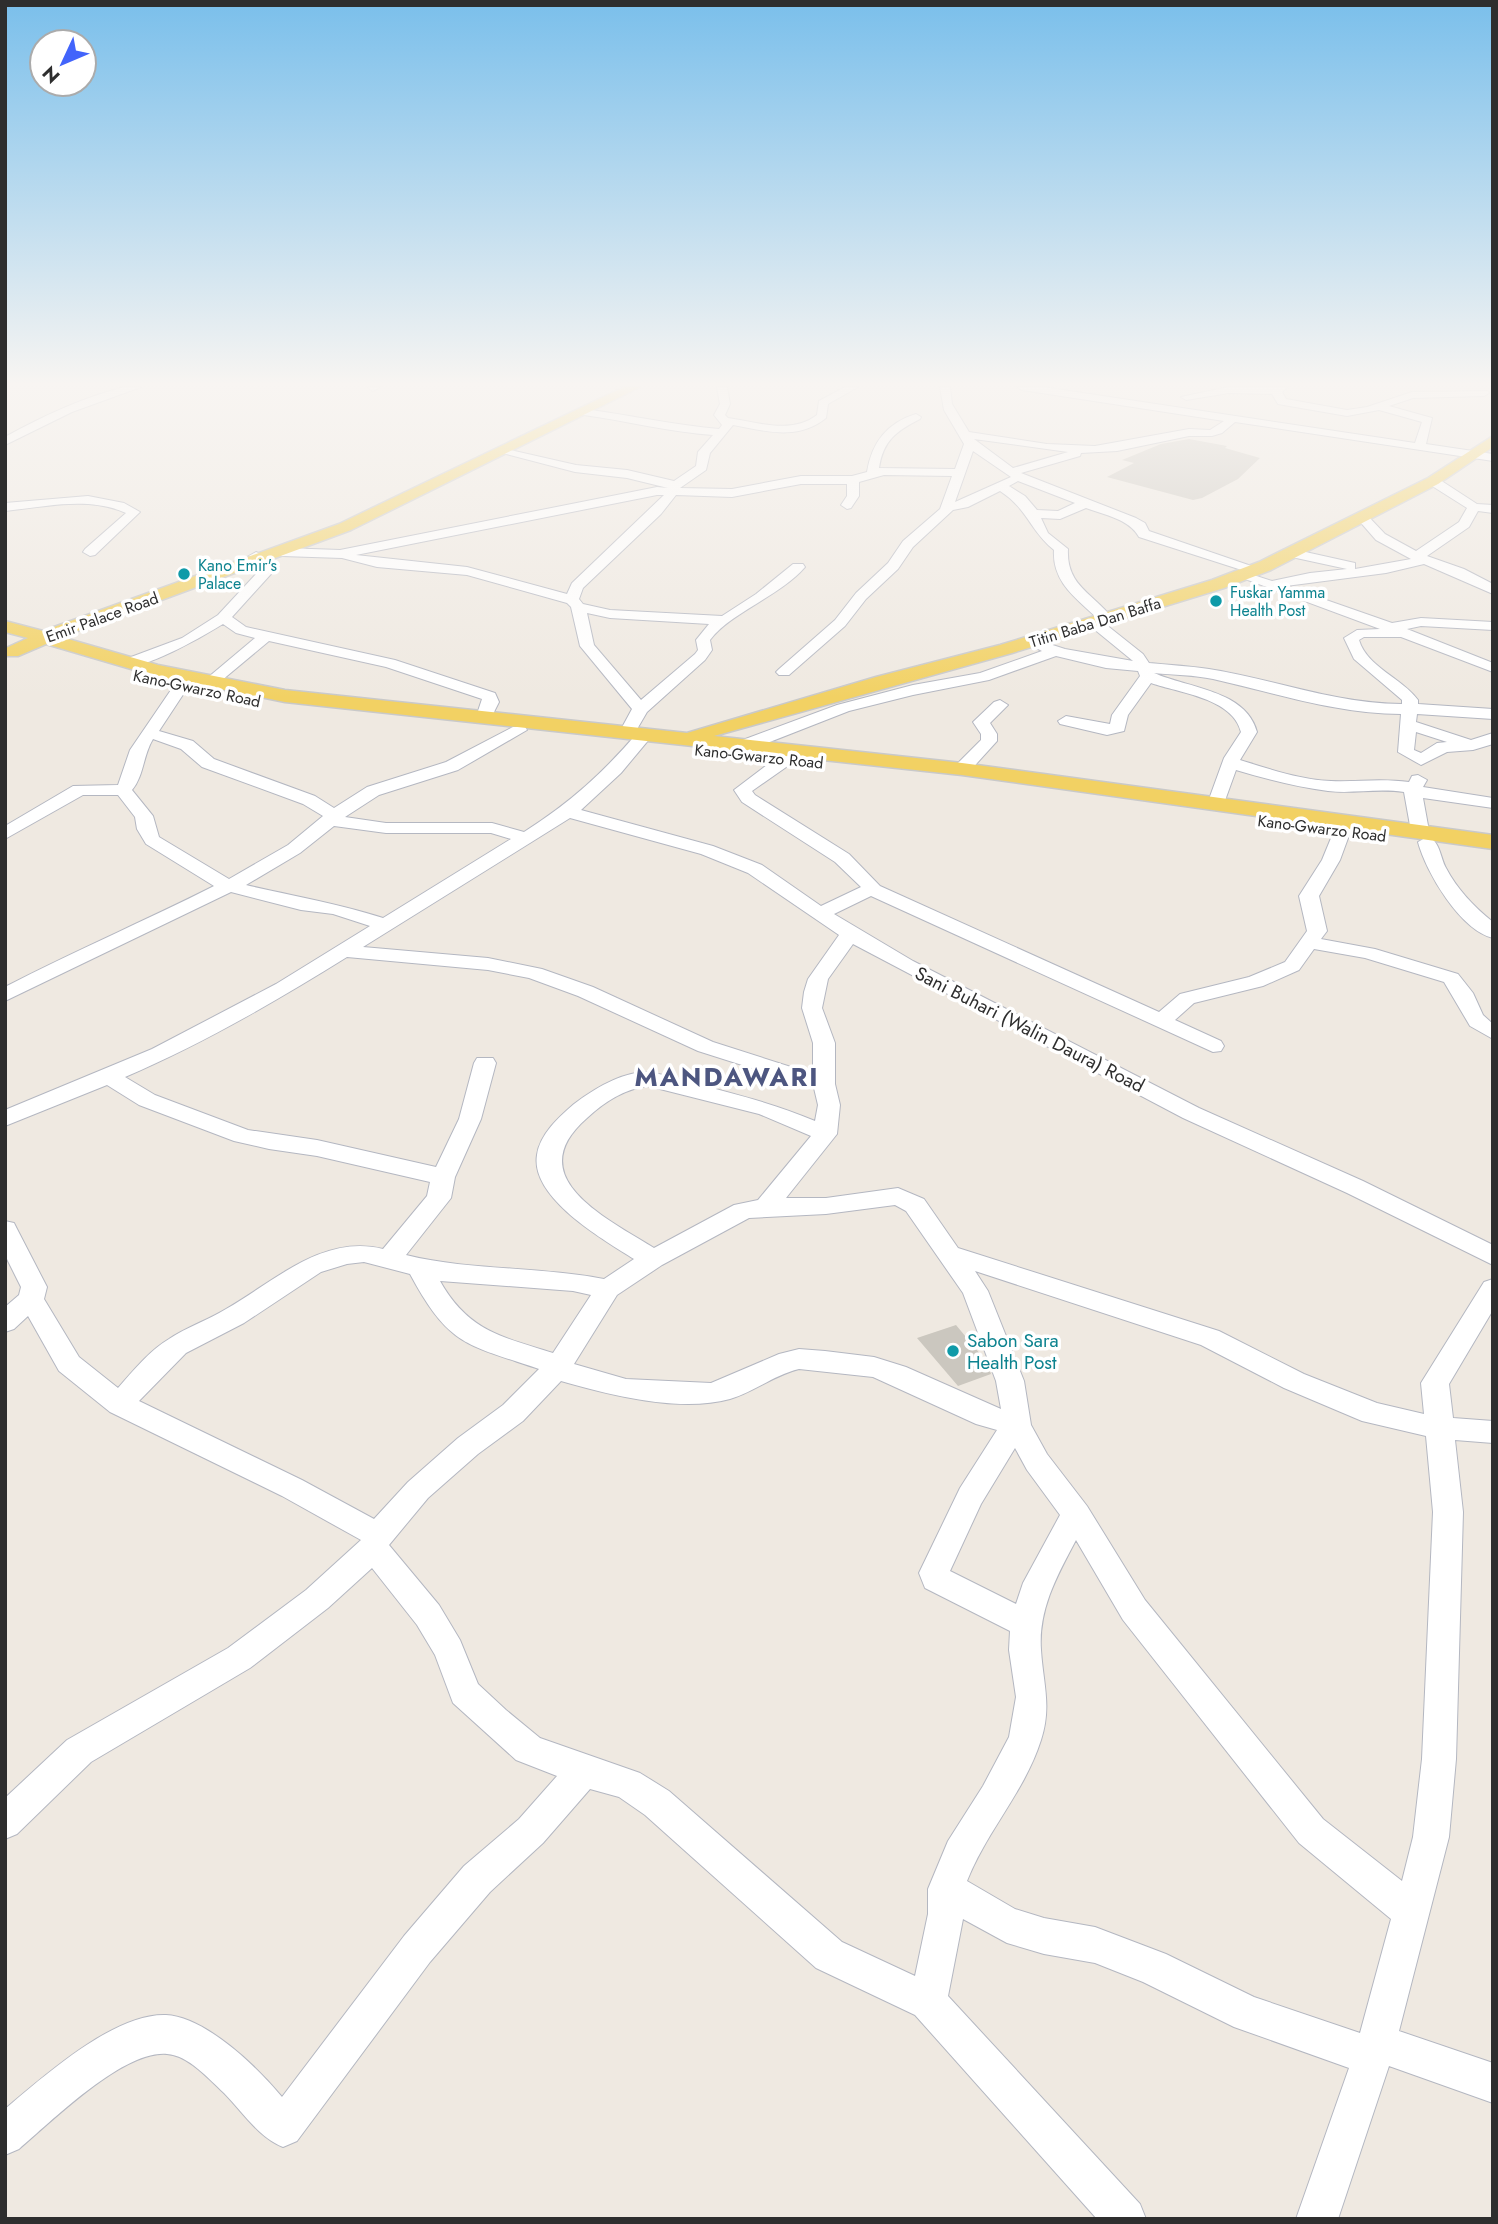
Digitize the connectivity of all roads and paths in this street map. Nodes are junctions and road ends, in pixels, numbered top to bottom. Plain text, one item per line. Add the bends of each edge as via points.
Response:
1 (403, 491) edge
2 (419, 491) edge
3 (659, 491) edge
4 (673, 491) edge
5 (700, 491) edge
6 (744, 491) edge
7 (853, 491) edge
8 (954, 491) edge
9 (987, 491) edge
10 (1010, 491) edge
11 (1053, 491) edge
12 (1413, 491) edge
13 (1448, 491) edge
14 (1084, 504) junction
15 (846, 505) dead end
16 (5, 507) edge
17 (948, 507) junction
18 (1474, 507) junction
19 (1493, 509) edge
20 (1033, 514) junction
21 (1361, 516) junction
22 (90, 552) dead end
23 (282, 552) junction
24 (1292, 553) junction
25 (340, 554) junction
26 (260, 557) junction
27 (1419, 558) junction
28 (798, 567) dead end
29 (1448, 568) junction
30 (1479, 569) dead end
31 (1370, 571) junction
32 (1250, 573) junction
33 (1273, 585) junction
34 (1493, 590) edge
35 (575, 603) junction
36 (223, 618) junction
37 (1100, 620) junction
38 (723, 621) junction
39 (5, 626) edge
40 (1493, 626) edge
41 (1395, 630) junction
42 (266, 635) junction
43 (1031, 642) junction
44 (21, 644) edge
45 (1057, 651) junction
46 (128, 663) junction
47 (1493, 668) edge
48 (1146, 671) junction
49 (784, 672) dead end
50 (210, 683) junction
51 (180, 687) junction
52 (1000, 705) dead end
53 (640, 709) junction
54 (1493, 714) edge
55 (484, 717) junction
56 (1408, 717) junction
57 (1066, 721) dead end
58 (519, 730) junction
59 (150, 733) junction
60 (637, 737) junction
61 (1493, 738) edge
62 (680, 743) junction
63 (746, 745) junction
64 (1468, 745) junction
65 (786, 759) junction
66 (1418, 760) junction
67 (1230, 763) junction
68 (962, 769) junction
69 (1413, 789) junction
70 (123, 790) junction
71 (1076, 790) junction
72 (1217, 802) junction
73 (1493, 803) edge
74 (568, 812) junction
75 (332, 818) junction
76 (1342, 830) junction
77 (5, 834) edge
78 (1423, 836) junction
79 (526, 838) junction
80 (1493, 842) edge
81 (1493, 851) edge
82 (228, 886) junction
83 (871, 889) junction
84 (821, 913) junction
85 (386, 925) junction
86 (1493, 932) edge
87 (850, 934) junction
88 (1311, 943) junction
89 (344, 951) junction
90 (5, 995) edge
91 (1161, 1021) junction
92 (1493, 1033) edge
93 (1213, 1046) dead end
94 (485, 1063) dead end
95 (110, 1077) junction
96 (824, 1084) junction
97 (5, 1119) edge
98 (825, 1134) junction
99 (443, 1177) junction
100 (766, 1207) junction
101 (5, 1229) edge
102 (950, 1254) junction
103 (1493, 1256) edge
104 (389, 1258) junction
105 (653, 1259) junction
106 (419, 1267) junction
107 (1493, 1288) edge
108 (608, 1289) junction
109 (30, 1299) junction
110 (5, 1322) edge
111 (558, 1368) junction
112 (120, 1404) junction
113 (1017, 1425) junction
114 (1440, 1428) junction
115 (1493, 1432) edge
116 (1077, 1515) junction
117 (374, 1542) junction
118 (1026, 1623) junction
119 (584, 1771) junction
120 (5, 1822) edge
121 (946, 1889) junction
122 (1412, 1912) junction
123 (928, 2002) junction
124 (1375, 2050) junction
125 (1493, 2083) edge
126 (5, 2135) edge
127 (1125, 2219) edge
128 (1317, 2219) edge

1 - 26 main road, Emir Palace Road
2 - 23 main road, Emir Palace Road
3 - 25 street
4 - 35 street via 577,586
5 - 6 street
7 - 15 street
8 - 17 street
9 - 17 street
10 - 20 street
11 - 14 street
12 - 21 main road, Titin Baba Dan Baffa
13 - 18 street
14 - 20 street via 1062,515
14 - 32 street via 1137,524 1144,534
16 - 22 street via 91,500 134,512
17 - 49 street via 908,544 840,624
18 - 19 street
18 - 27 street via 1464,524
20 - 37 street via 1043,535 1061,548 1060,565 1066,580
21 - 24 main road, Titin Baba Dan Baffa
21 - 27 street via 1378,534
23 - 25 street
23 - 26 main road, Emir Palace Road
24 - 31 street
24 - 32 main road, Titin Baba Dan Baffa
25 - 35 street via 366,562 465,571
26 - 36 street via 264,574
26 - 44 main road, Emir Palace Road
27 - 29 street
27 - 31 street
28 - 38 street
29 - 30 street
29 - 34 street
31 - 33 street
32 - 33 street
32 - 37 main road, Titin Baba Dan Baffa
33 - 41 street
35 - 38 street via 610,614
35 - 53 street via 587,646
36 - 42 street via 241,630
36 - 46 street via 187,641
37 - 43 main road, Titin Baba Dan Baffa
37 - 48 street
38 - 53 street via 707,633 700,657
39 - 44 main road
40 - 41 street via 1412,622
41 - 47 street
41 - 56 street via 1362,633 1353,636 1352,642 1357,653 1407,695 1411,705
42 - 50 street
42 - 55 street via 390,663 489,696
43 - 45 street
43 - 62 main road, Titin Baba Dan Baffa
44 - 46 main road, Kano-Gwarzo Road
44 - 51 main road, Kano-Gwarzo Road
45 - 48 street
45 - 63 street via 984,677 843,708
46 - 50 main road, Kano-Gwarzo Road
48 - 56 street via 1200,672
48 - 57 street via 1120,715 1118,728
48 - 67 street via 1239,711 1250,727
50 - 55 main road, Kano-Gwarzo Road via 285,696
51 - 58 main road, Kano-Gwarzo Road via 277,704
51 - 59 street
52 - 68 street via 981,722 989,741
53 - 60 street
54 - 56 street via 1439,709
55 - 60 main road, Kano-Gwarzo Road
56 - 64 street
56 - 66 street via 1406,752
58 - 60 main road, Kano-Gwarzo Road
58 - 75 street via 452,766 373,791
59 - 70 street via 138,750
59 - 75 street via 187,745 208,763 309,800
60 - 62 main road, Kano-Gwarzo Road
60 - 74 street
61 - 64 street
62 - 63 main road, Kano-Gwarzo Road
62 - 65 main road, Kano-Gwarzo Road
63 - 68 main road, Kano-Gwarzo Road
64 - 66 street via 1443,747
65 - 71 main road, Kano-Gwarzo Road
65 - 83 street via 743,790 748,798 842,858
66 - 69 street via 1419,779
67 - 69 street via 1335,787 1382,783
67 - 72 street
68 - 71 main road, Kano-Gwarzo Road
69 - 73 street
69 - 78 street
70 - 77 street via 79,790
70 - 82 street via 144,816 152,839
71 - 72 main road, Kano-Gwarzo Road
71 - 76 main road, Kano-Gwarzo Road
72 - 78 main road, Kano-Gwarzo Road
74 - 79 street
74 - 84 street, Sani Buhari (Walin Daura) Road via 755,869
75 - 79 street via 386,828 492,828
75 - 82 street via 294,849
76 - 78 main road, Kano-Gwarzo Road
76 - 88 street via 1331,860 1309,896 1317,931
78 - 80 main road, Kano-Gwarzo Road
78 - 81 main road, Kano-Gwarzo Road
78 - 86 street via 1431,861
79 - 85 street
82 - 85 street via 336,909
82 - 90 street
83 - 84 street
83 - 91 street
84 - 87 street, Sani Buhari (Walin Daura) Road
85 - 89 street
87 - 96 street via 814,992 812,1008 824,1037
87 - 103 street, Sani Buhari (Walin Daura) Road via 1191,1113
88 - 91 street via 1292,966 1272,977 1187,998
88 - 92 street via 1368,953 1451,978 1461,988 1472,1019
89 - 95 street via 270,995
89 - 96 street via 531,972 587,992 697,1044
91 - 93 street
94 - 99 street via 470,1119
95 - 97 street
95 - 99 street via 147,1100 242,1136
96 - 98 street via 829,1105
98 - 100 street
98 - 105 street via 767,1109 648,1079 628,1082 588,1104 560,1129 548,1164 561,1191 585,1214
99 - 104 street via 439,1198
100 - 102 street via 826,1206 898,1196 915,1205
100 - 105 street via 743,1211
101 - 109 street via 34,1287
102 - 113 street via 981,1304 1010,1381
102 - 114 street via 1210,1338 1294,1381 1372,1413
104 - 106 street
104 - 112 street via 363,1253 323,1260 177,1346
105 - 108 street
106 - 108 street
106 - 111 street via 447,1313 466,1331
107 - 114 street via 1435,1383
108 - 111 street
109 - 110 street
109 - 112 street via 69,1364
111 - 113 street via 626,1389 712,1393 799,1359 874,1367
111 - 117 street via 513,1413 418,1490
112 - 117 street via 292,1489
113 - 116 street via 1037,1462
113 - 118 street via 989,1461 948,1536 934,1573 936,1579
114 - 115 street
114 - 122 street via 1448,1511 1439,1759 1431,1837
116 - 118 street via 1034,1592
116 - 122 street via 1134,1610 1311,1831
117 - 119 street via 428,1615 449,1650 465,1693 528,1749
117 - 120 street via 317,1599 239,1658 79,1751
118 - 121 street via 1032,1698 1025,1739 960,1853
119 - 123 street via 628,1784 657,1803 829,1955
119 - 126 street via 531,1831 477,1879 417,1949 283,2127 186,2038 163,2034 135,2040 97,2060
121 - 123 street via 946,1914
121 - 124 street via 1007,1925 1095,1945 1153,1967 1247,2014
122 - 124 street
123 - 127 street
124 - 125 street
124 - 128 street

